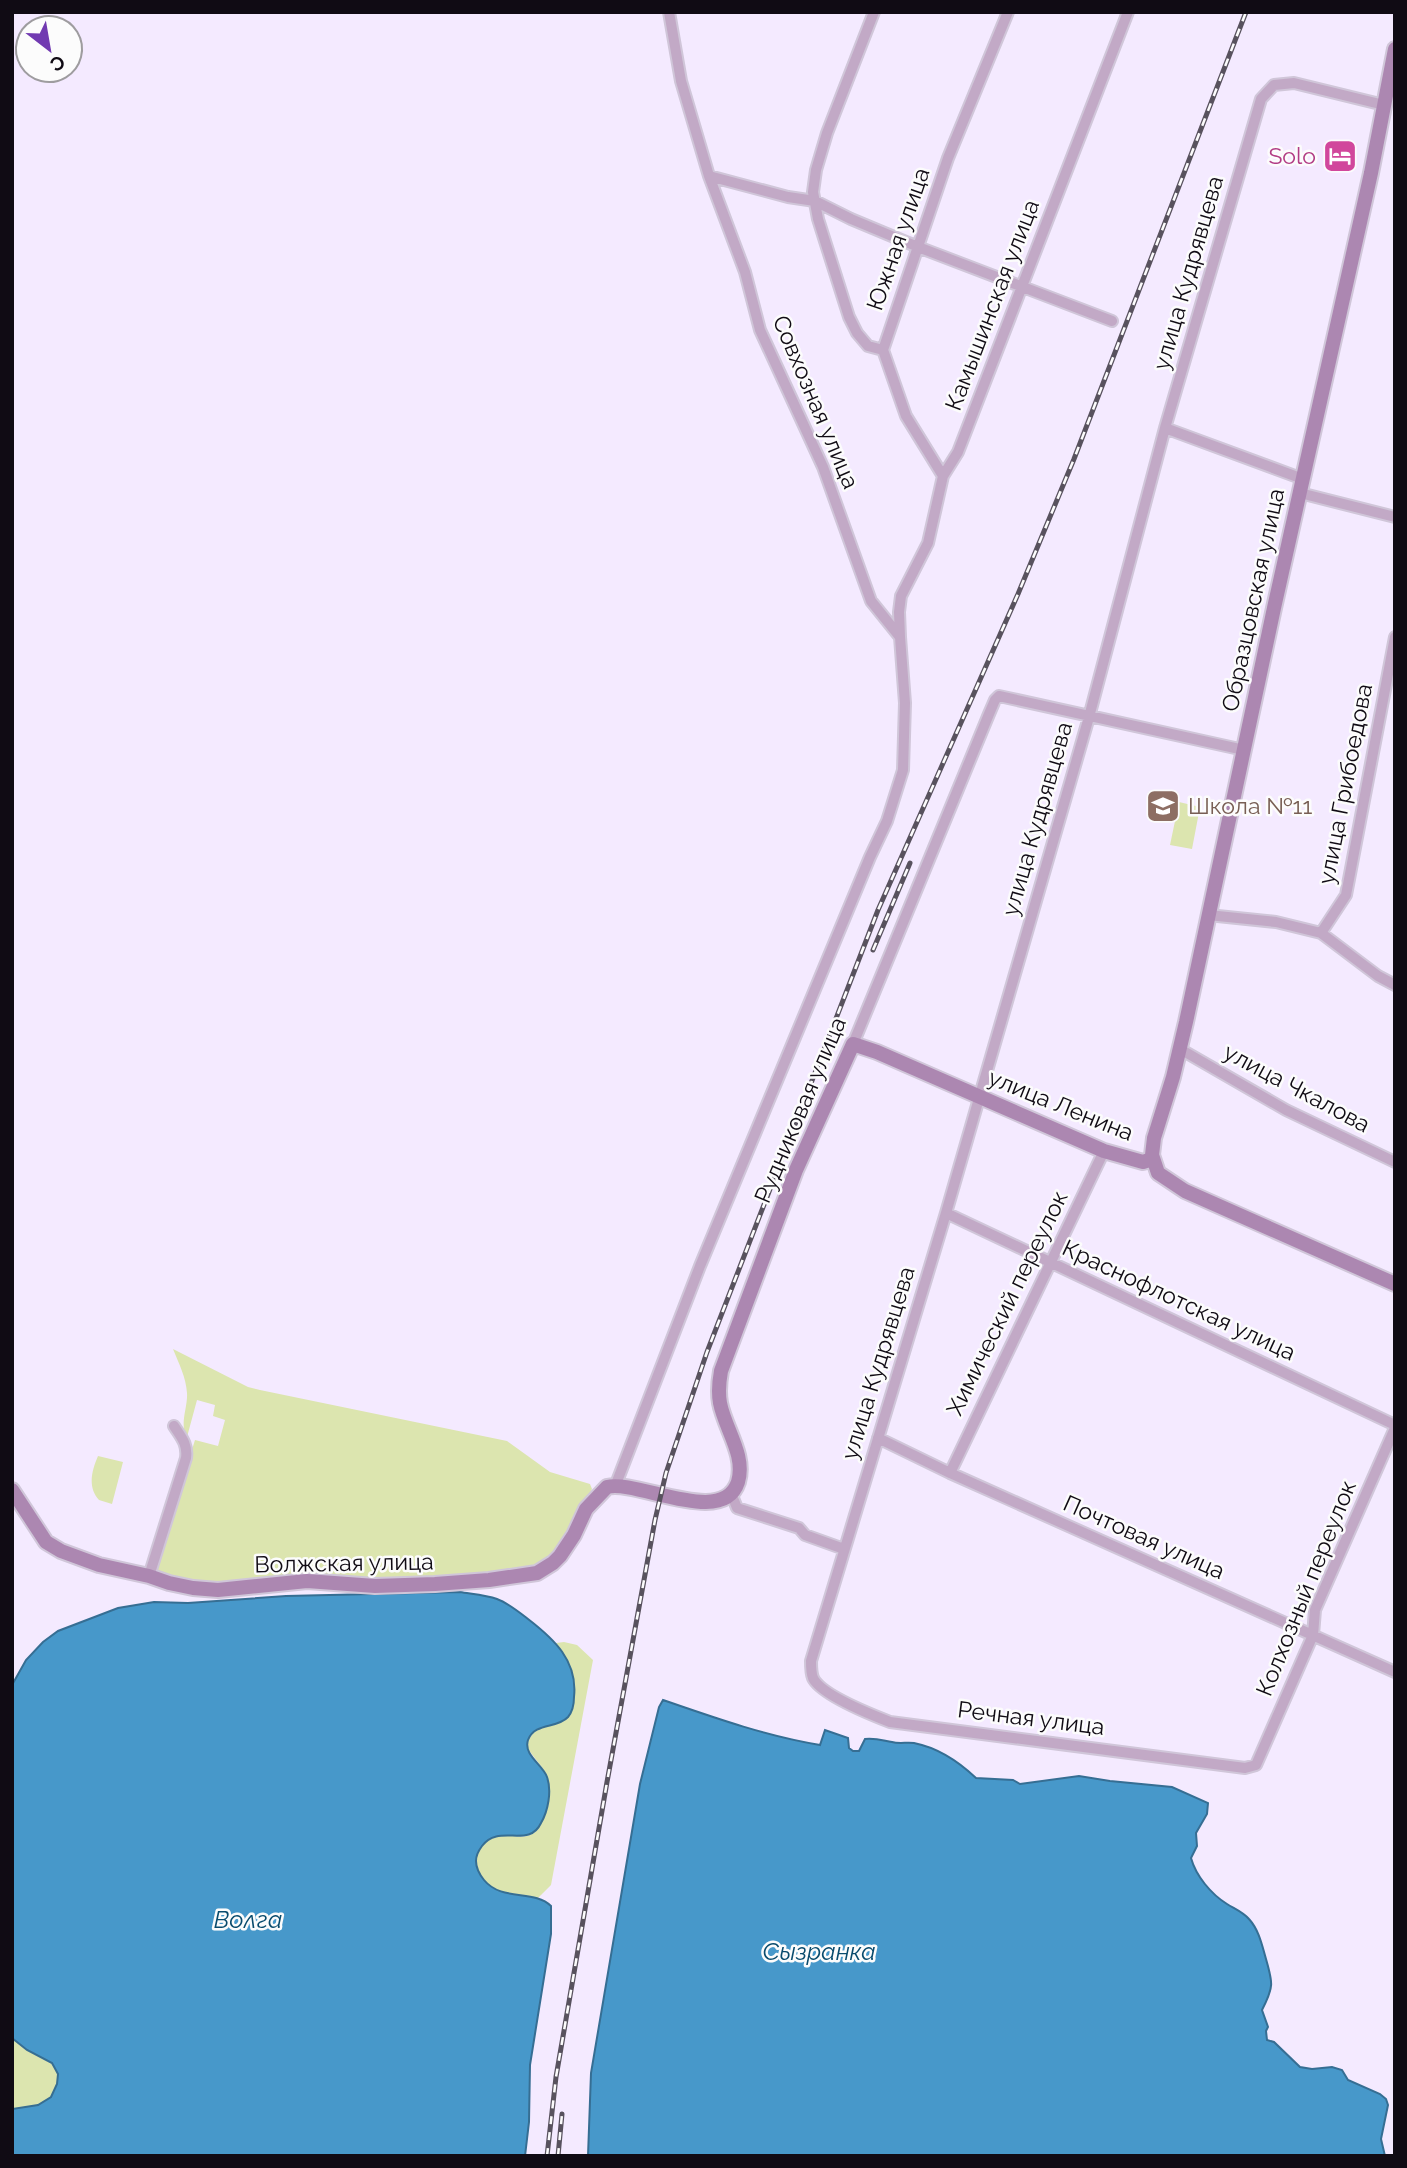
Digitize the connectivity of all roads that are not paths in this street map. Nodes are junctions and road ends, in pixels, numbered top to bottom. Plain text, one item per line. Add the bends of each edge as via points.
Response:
1 (669, 12) edge
2 (874, 12) edge
3 (1008, 12) edge
4 (1128, 12) edge
5 (1395, 49) edge
6 (1393, 66) edge
7 (1384, 105) junction
8 (709, 176) junction
9 (815, 201) junction
10 (918, 247) junction
11 (1022, 287) junction
12 (1112, 321) dead end
13 (883, 350) junction
14 (1165, 428) junction
15 (943, 476) junction
16 (1301, 486) junction
17 (1395, 517) edge
18 (900, 637) junction
19 (1395, 637) edge
20 (1089, 717) junction
21 (1244, 750) junction
22 (1208, 915) junction
23 (1321, 933) junction
24 (1395, 985) edge
25 (853, 1044) junction
26 (1180, 1049) junction
27 (978, 1096) junction
28 (1104, 1151) junction
29 (1152, 1159) junction
30 (1395, 1162) edge
31 (946, 1213) junction
32 (1050, 1261) junction
33 (1395, 1284) edge
34 (174, 1426) dead end
35 (1395, 1427) edge
36 (878, 1438) junction
37 (950, 1473) junction
38 (616, 1484) junction
39 (12, 1490) edge
40 (731, 1493) junction
41 (844, 1549) junction
42 (149, 1576) junction
43 (1313, 1635) junction
44 (1395, 1671) edge
45 (812, 1676) joint
46 (1256, 1765) joint

1 - 8 street, Совхозная улица via 681,80
2 - 9 street via 827,134 816,170
3 - 10 street, Южная улица via 948,158
4 - 11 street, Камышинская улица
5 - 6 street, Образцовская улица
6 - 7 street, Образцовская улица
7 - 14 street, улица Кудрявцева via 1294,83 1274,85 1261,99
7 - 16 street, Образцовская улица
8 - 9 street
8 - 18 street, Совхозная улица via 745,272 760,330 823,467 871,601
9 - 10 street
9 - 13 street via 849,317 868,346
10 - 11 street
10 - 13 street, Южная улица
11 - 12 street
11 - 15 street, Камышинская улица via 958,452
13 - 15 street via 906,416
14 - 16 street
14 - 20 street, улица Кудрявцева
15 - 18 street, Камышинская улица via 928,543 901,596
16 - 17 street
16 - 21 street, Образцовская улица
18 - 38 street via 905,703 903,770 896,796 700,1266
19 - 23 street, улица Грибоедова via 1346,895
20 - 21 street
20 - 25 street, Рудниковая улица via 999,696
20 - 27 street, улица Кудрявцева
21 - 22 street, Образцовская улица
22 - 23 street via 1276,922
22 - 26 street, Образцовская улица
23 - 24 street
25 - 27 street, улица Ленина
25 - 40 street, Рудниковая улица via 796,1170 721,1371 720,1405 740,1467
26 - 29 street, Образцовская улица
26 - 30 street, улица Чкалова via 1286,1110
27 - 28 street, улица Ленина
27 - 31 street, улица Кудрявцева
28 - 29 street, улица Ленина via 1143,1162
28 - 32 street, Химический переулок
29 - 33 street, улица Ленина via 1158,1173 1185,1191
31 - 32 street, Краснофлотская улица
31 - 36 street, улица Кудрявцева
32 - 35 street, Краснофлотская улица
32 - 37 street, Химический переулок
34 - 42 street via 187,1449 186,1458
35 - 43 street, Колхозный переулок via 1315,1610
36 - 37 street, Почтовая улица
36 - 41 street, улица Кудрявцева
37 - 43 street, Почтовая улица
38 - 40 street via 685,1501 706,1502
38 - 42 street, Волжская улица via 592,1500 553,1563 527,1575 375,1586 307,1581 218,1590
39 - 42 street, Волжская улица via 46,1542 78,1559
40 - 41 street via 737,1507
41 - 45 street, улица Кудрявцева via 811,1661
43 - 44 street, Почтовая улица
43 - 46 street, Колхозный переулок
45 - 46 street, Речная улица via 855,1707 890,1722 1245,1768

